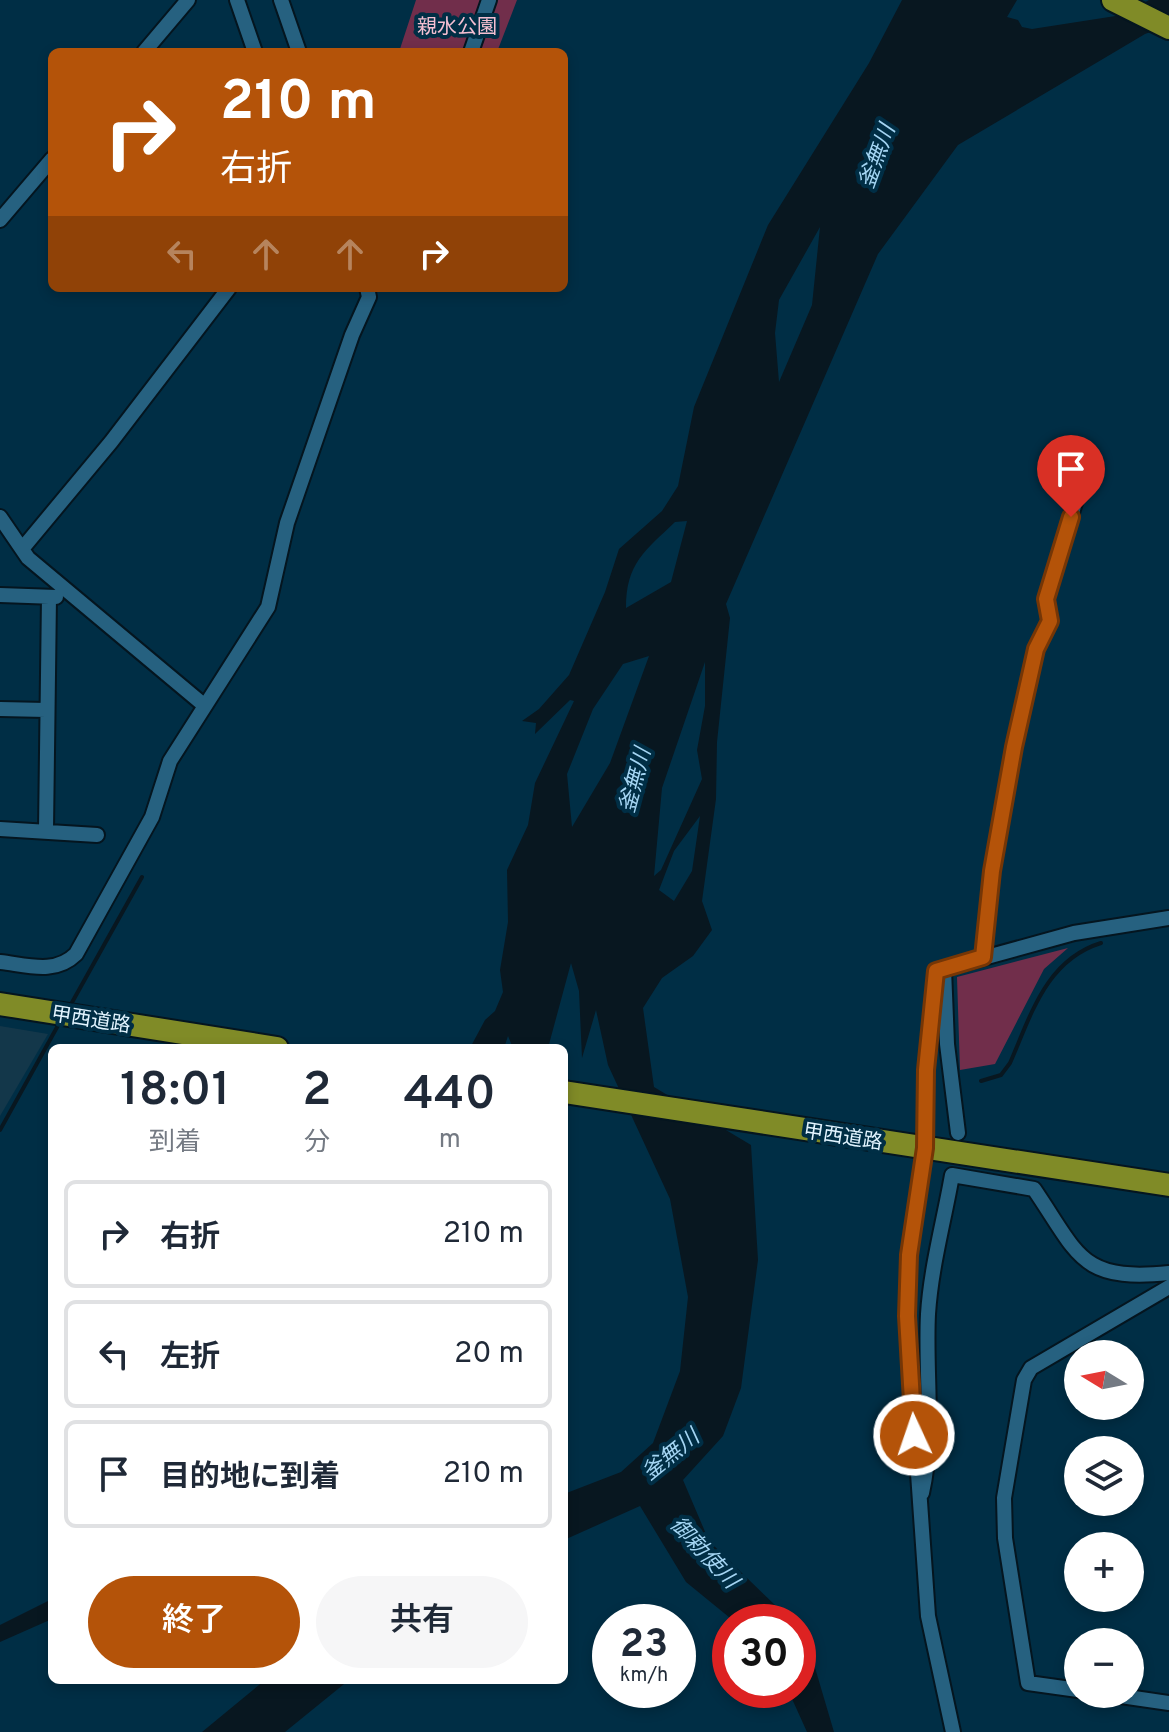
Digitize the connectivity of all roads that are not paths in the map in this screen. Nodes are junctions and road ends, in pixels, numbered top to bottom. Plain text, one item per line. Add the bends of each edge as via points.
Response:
1 (188, 0) edge
2 (237, 0) edge
3 (281, 0) edge
4 (489, 0) edge
5 (1113, 0) edge
6 (1169, 28) edge
7 (147, 48) edge
8 (254, 48) edge
9 (298, 48) edge
10 (472, 48) edge
11 (48, 164) edge
12 (0, 220) edge
13 (226, 292) edge
14 (368, 292) edge
15 (1087, 463) dead end
16 (0, 517) edge
17 (22, 549) junction
18 (0, 595) edge
19 (205, 706) junction
20 (0, 709) edge
21 (46, 710) junction
22 (0, 829) edge
23 (46, 830) junction
24 (97, 835) dead end
25 (1169, 918) edge
26 (983, 957) junction
27 (0, 962) edge
28 (944, 969) junction
29 (0, 1004) edge
30 (252, 1044) edge
31 (568, 1093) edge
32 (958, 1133) dead end
33 (925, 1148) junction
34 (1169, 1185) edge
35 (1169, 1273) edge
36 (1169, 1287) edge
37 (918, 1511) junction
38 (1064, 1688) edge
39 (1144, 1699) edge
40 (1169, 1703) edge
41 (953, 1732) edge

1 - 7 street
2 - 8 street
3 - 9 street
4 - 10 street
5 - 6 highway
11 - 12 street
13 - 17 street
14 - 19 street via 287,523 268,607
15 - 26 street via 1046,599 1050,621 1036,649 1014,747
16 - 17 street
17 - 19 street
18 - 21 street via 55,597
19 - 27 street via 170,761 152,817 76,954 64,966 47,968
20 - 21 street
21 - 23 street
22 - 23 street
23 - 24 street
25 - 26 street via 1074,933
26 - 28 street
28 - 32 street
28 - 33 street via 936,971 929,1025
29 - 30 highway, 甲西道路
31 - 33 highway, 甲西道路
33 - 34 highway, 甲西道路
33 - 37 street via 909,1255 907,1316
35 - 37 street via 1096,1268 1082,1260 1034,1189 952,1175 931,1278 928,1444
36 - 38 street via 1031,1368 1024,1380 1004,1498 1005,1538 1028,1683
37 - 41 street via 928,1616
39 - 40 street

